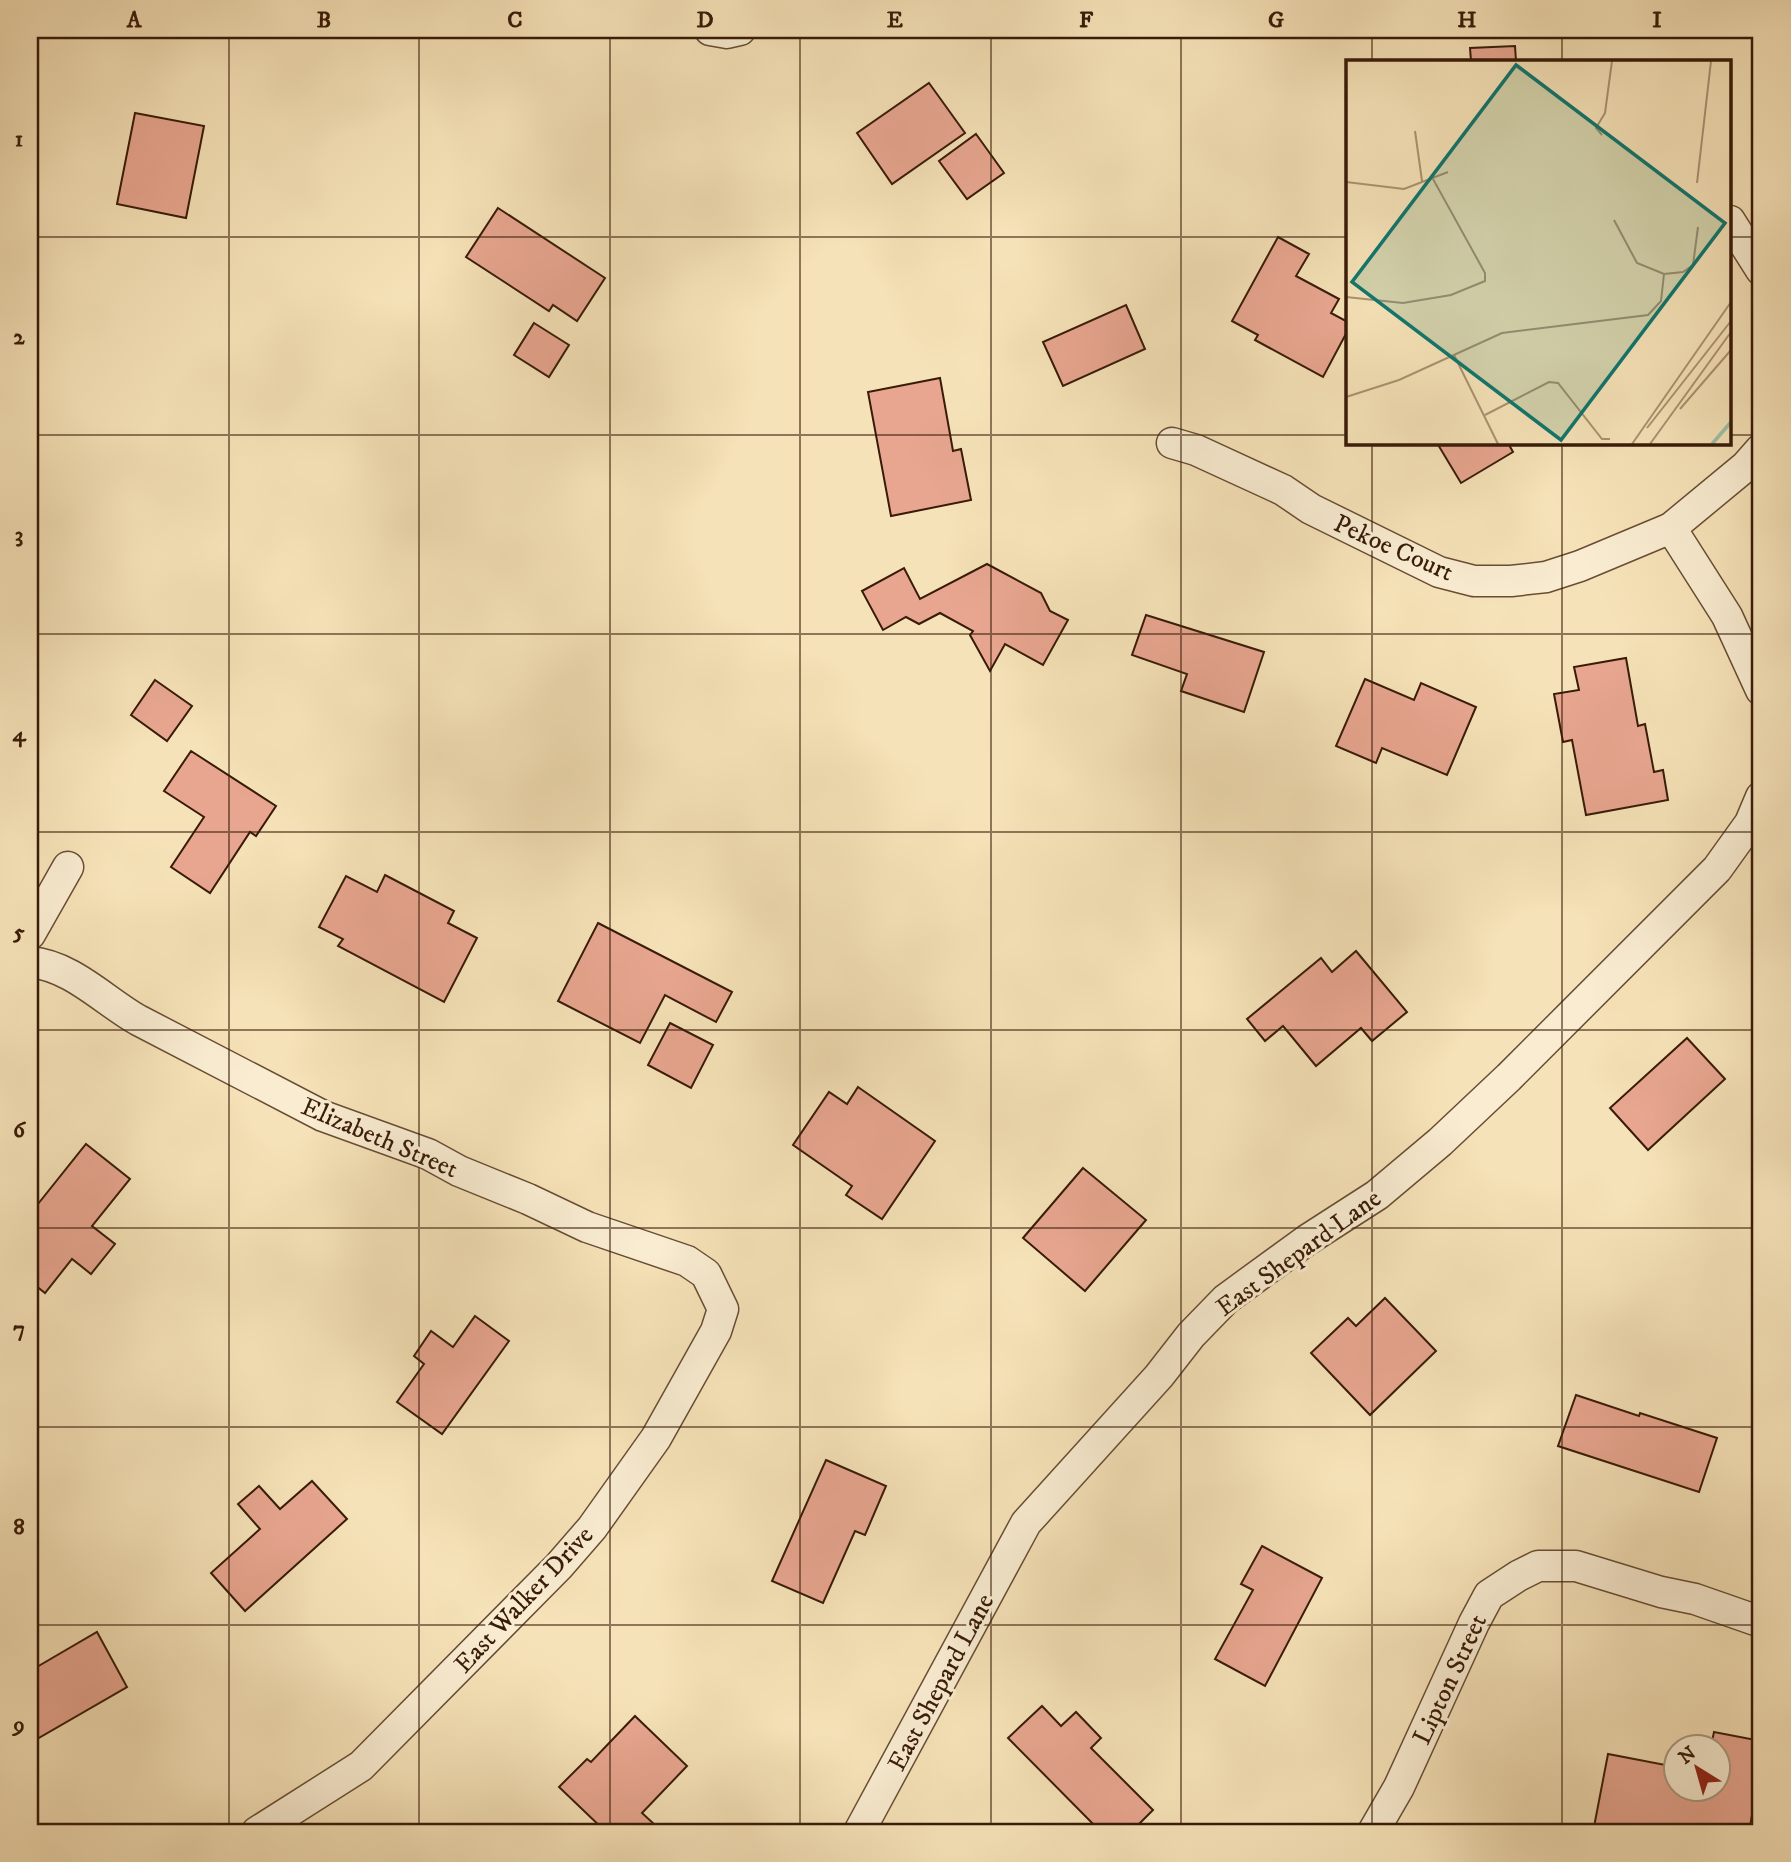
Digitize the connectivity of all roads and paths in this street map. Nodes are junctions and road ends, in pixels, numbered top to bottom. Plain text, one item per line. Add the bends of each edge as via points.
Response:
1 (710, 30) edge
2 (740, 30) edge
3 (1732, 224) edge
4 (1761, 270) edge
5 (1172, 443) dead end
6 (1761, 449) edge
7 (1671, 528) junction
8 (1761, 690) edge
9 (1761, 797) edge
10 (68, 867) dead end
11 (30, 934) edge
12 (30, 962) edge
13 (723, 1309) joint
14 (1761, 1622) edge
15 (257, 1832) edge
16 (859, 1832) edge
17 (1373, 1832) edge

1 - 2 street
3 - 4 street
5 - 7 street, Pekoe Court via 1283,490 1311,509 1439,572 1474,581 1546,578
6 - 7 street, Pekoe Court
7 - 8 street via 1727,616
9 - 16 street, East Shepard Lane via 1750,823 1717,869 1518,1069 1377,1195 1226,1299 1026,1522
10 - 11 street
12 - 13 street, Elizabeth Street via 87,984 138,1020 323,1116 428,1154 587,1227 687,1261 706,1274
13 - 15 street, East Walker Drive via 716,1331 656,1438 559,1566 361,1766
14 - 17 street, Lipton Street via 1576,1566 1538,1566 1518,1576 1489,1595 1399,1787

